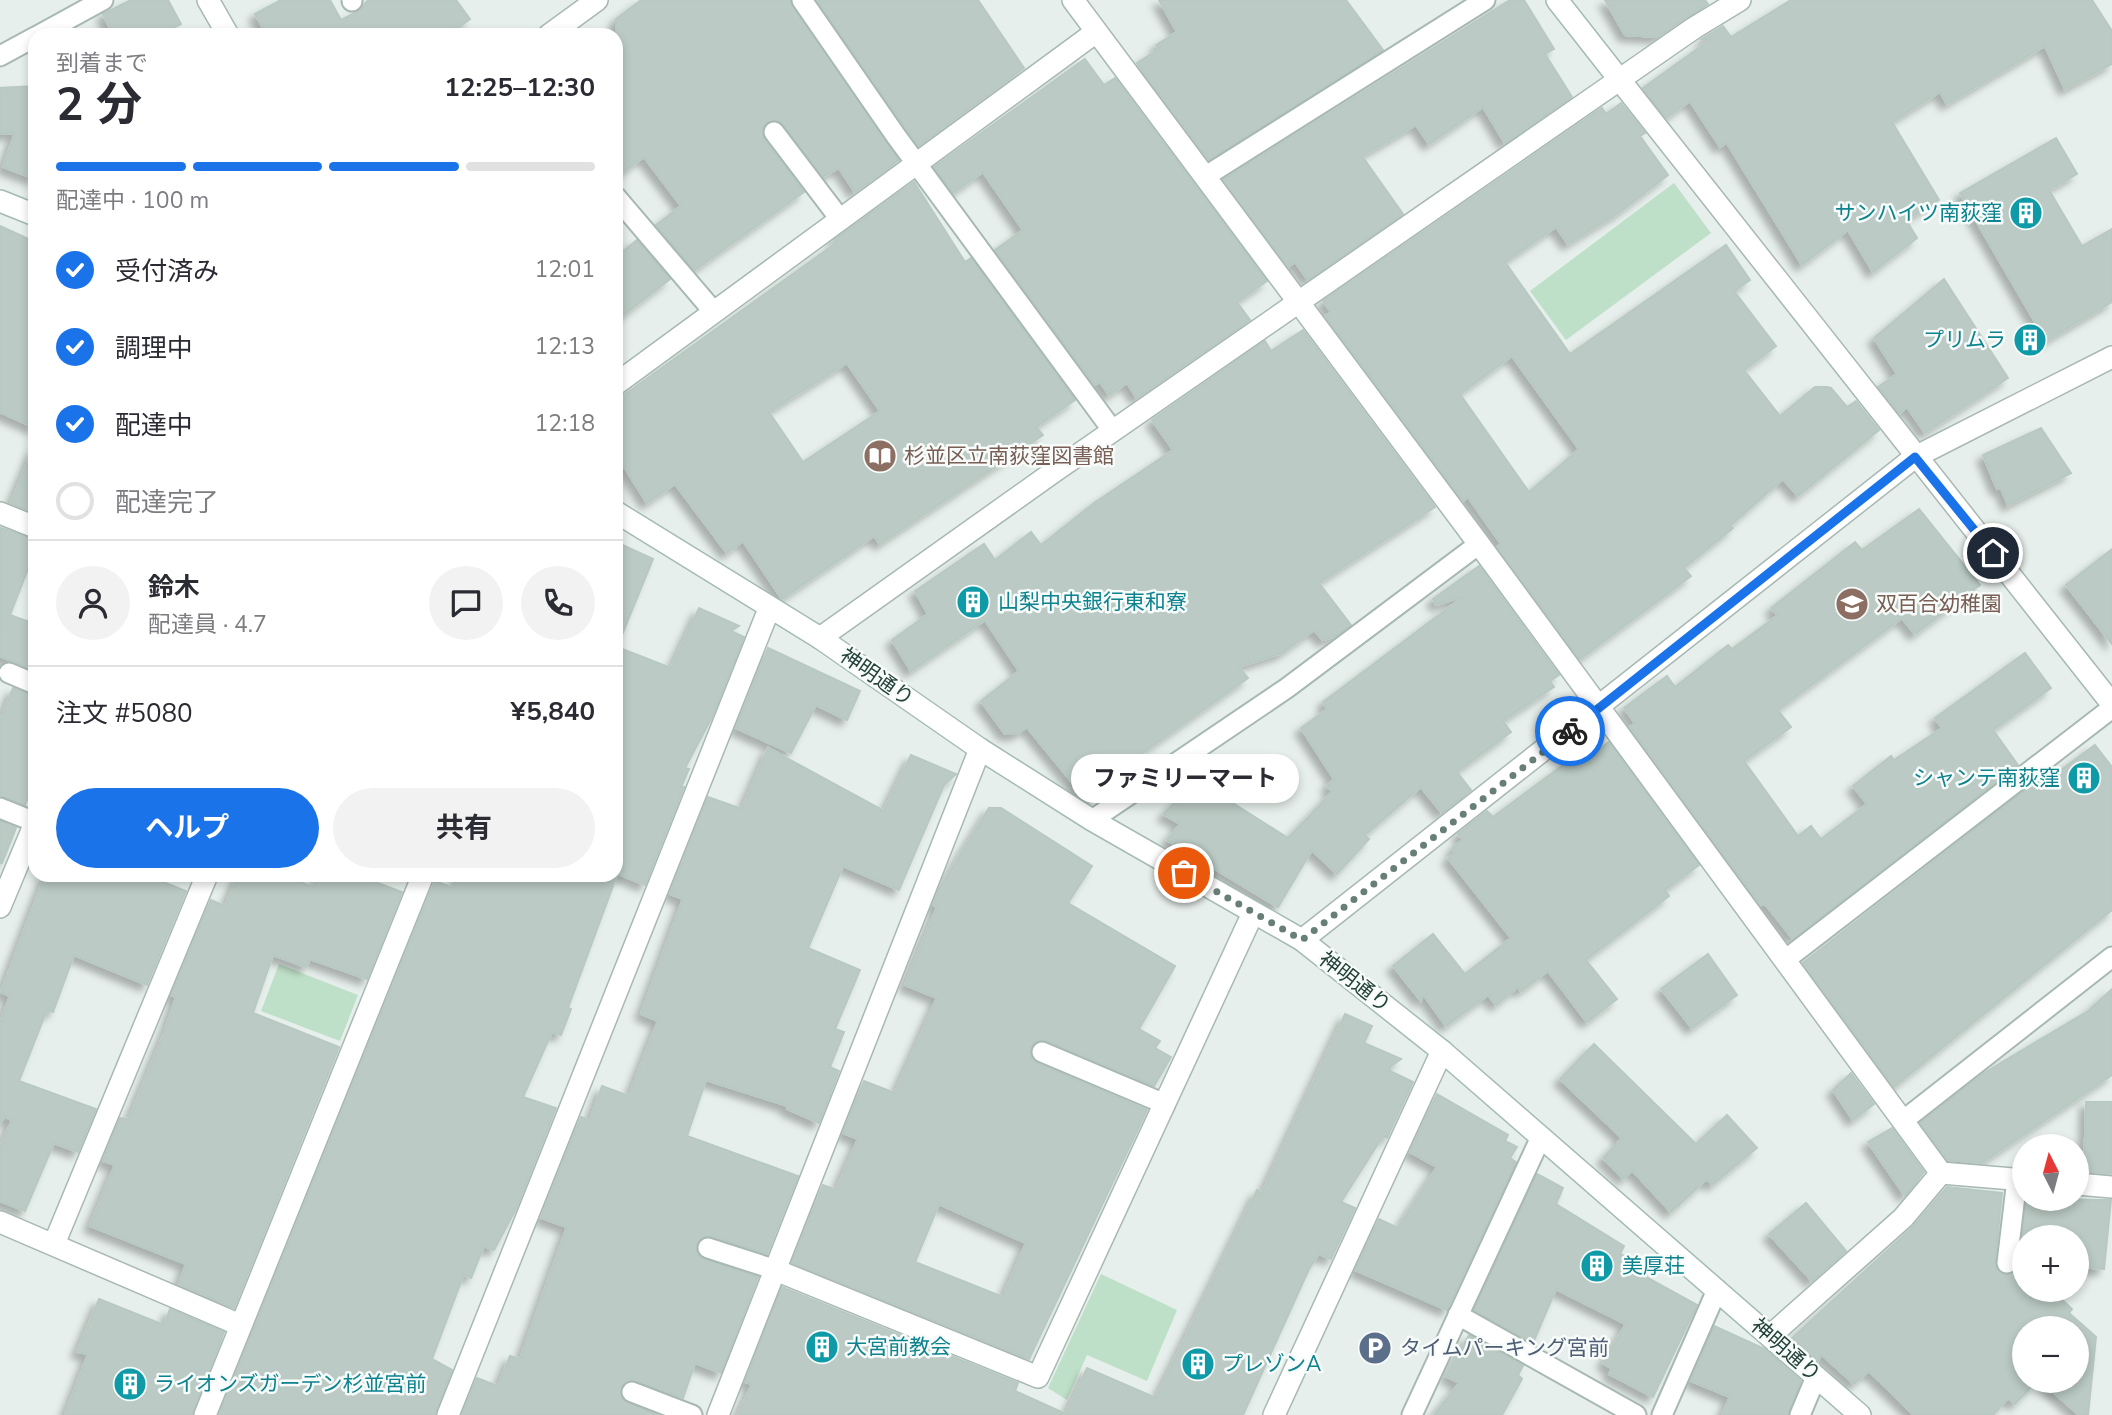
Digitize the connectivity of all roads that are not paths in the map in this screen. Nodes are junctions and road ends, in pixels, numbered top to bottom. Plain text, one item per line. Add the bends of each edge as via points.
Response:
1 (103, 0) edge
2 (208, 0) edge
3 (597, 0) edge
4 (802, 0) edge
5 (1073, 0) edge
6 (1485, 0) edge
7 (1557, 0) edge
8 (1740, 0) edge
9 (52, 28) edge
10 (224, 28) edge
11 (559, 28) edge
12 (1096, 32) junction
13 (28, 41) edge
14 (0, 56) edge
15 (1619, 79) junction
16 (774, 132) dead end
17 (918, 162) junction
18 (1206, 176) junction
19 (0, 201) edge
20 (623, 205) edge
21 (28, 212) edge
22 (840, 219) junction
23 (1299, 300) junction
24 (714, 312) junction
25 (2112, 357) edge
26 (623, 379) edge
27 (1112, 430) junction
28 (1915, 457) junction
29 (0, 513) edge
30 (623, 516) edge
31 (28, 524) edge
32 (1479, 544) junction
33 (769, 609) junction
34 (820, 638) junction
35 (9, 673) dead end
36 (28, 681) edge
37 (2112, 706) edge
38 (1600, 707) junction
39 (980, 749) junction
40 (0, 808) edge
41 (28, 820) edge
42 (1092, 820) junction
43 (28, 840) edge
44 (204, 882) edge
45 (421, 882) edge
46 (0, 907) edge
47 (1253, 913) junction
48 (1302, 940) junction
49 (2112, 957) edge
50 (1785, 960) junction
51 (1442, 1051) junction
52 (1042, 1052) dead end
53 (1165, 1104) junction
54 (1904, 1121) junction
55 (1541, 1137) junction
56 (1941, 1173) junction
57 (2012, 1179) edge
58 (2090, 1185) edge
59 (2112, 1187) edge
60 (2016, 1211) edge
61 (0, 1222) edge
62 (54, 1244) junction
63 (708, 1248) dead end
64 (2007, 1263) dead end
65 (773, 1269) junction
66 (1717, 1290) junction
67 (1458, 1315) junction
68 (240, 1325) junction
69 (1770, 1336) junction
70 (1816, 1377) junction
71 (632, 1392) dead end
72 (205, 1415) edge
73 (448, 1415) edge
74 (692, 1415) edge
75 (718, 1415) edge
76 (1274, 1415) edge
77 (1412, 1415) edge
78 (1636, 1415) edge
79 (1662, 1415) edge
80 (1800, 1415) edge
81 (1860, 1415) edge

1 - 9 lane
2 - 10 street
3 - 11 street
4 - 17 lane
5 - 12 street
6 - 18 lane
7 - 15 street
8 - 15 street
12 - 17 street
12 - 18 street
13 - 14 lane
15 - 23 street
15 - 28 street
16 - 22 lane
17 - 22 street
17 - 27 lane
18 - 23 street
19 - 21 street
20 - 24 lane
22 - 24 street
23 - 27 street
23 - 32 street
24 - 26 street
25 - 28 street
27 - 34 street
28 - 37 street
28 - 38 street
29 - 31 street
30 - 33 street, 神明通り
32 - 38 street
32 - 42 lane via 1287,688
33 - 34 street, 神明通り
33 - 73 street
34 - 39 street, 神明通り
35 - 36 lane
37 - 50 lane
38 - 48 street
38 - 50 street
39 - 42 street, 神明通り
39 - 65 street
40 - 41 lane
42 - 47 street, 神明通り
43 - 46 street
44 - 62 street
45 - 68 street
47 - 48 street, 神明通り
47 - 53 street
48 - 51 street, 神明通り
49 - 54 lane
50 - 54 street
51 - 55 street, 神明通り
51 - 76 street
52 - 53 lane
53 - 65 street via 1038,1377
54 - 56 street
55 - 66 street, 神明通り
55 - 67 lane
56 - 57 street
56 - 69 street via 1903,1218
58 - 59 street
60 - 64 lane
61 - 62 street
62 - 68 street
63 - 65 lane
65 - 75 street
66 - 69 street, 神明通り
66 - 79 lane
67 - 77 lane
67 - 78 lane
68 - 72 street
69 - 70 street, 神明通り
70 - 80 lane
70 - 81 street, 神明通り
71 - 74 lane

